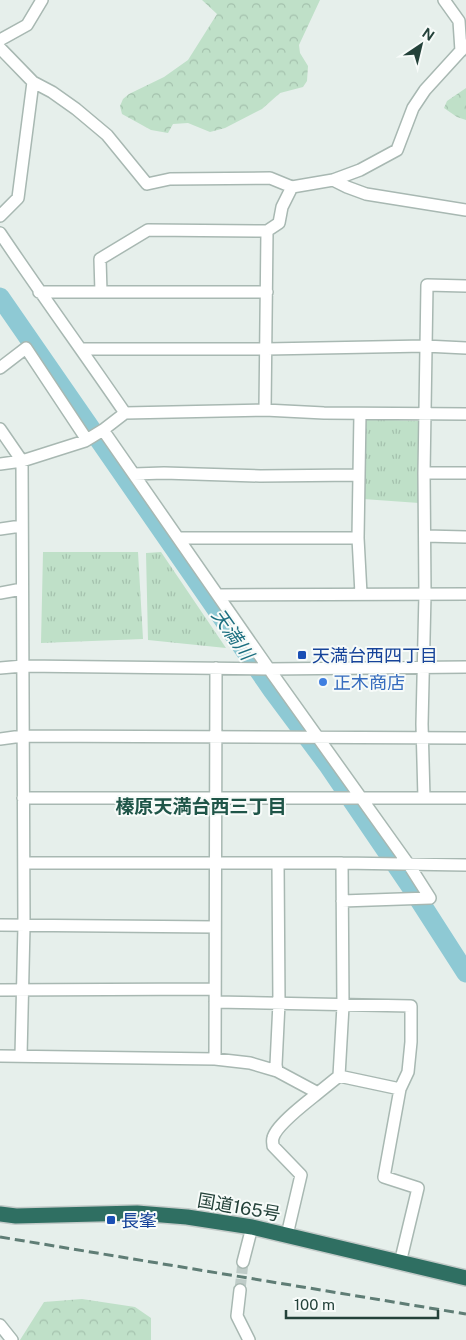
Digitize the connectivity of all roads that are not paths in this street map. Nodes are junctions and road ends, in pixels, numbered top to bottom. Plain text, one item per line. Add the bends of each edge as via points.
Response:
1 (42, 0) edge
2 (444, 0) edge
3 (0, 40) edge
4 (0, 48) edge
5 (464, 48) edge
6 (32, 82) junction
7 (333, 180) junction
8 (292, 187) junction
9 (466, 210) edge
10 (0, 216) edge
11 (267, 231) junction
12 (0, 233) edge
13 (466, 286) edge
14 (39, 292) junction
15 (101, 292) junction
16 (267, 292) junction
17 (425, 346) junction
18 (466, 348) edge
19 (81, 349) junction
20 (267, 349) junction
21 (0, 368) edge
22 (265, 410) junction
23 (125, 413) junction
24 (360, 414) junction
25 (466, 414) edge
26 (425, 415) junction
27 (0, 429) edge
28 (103, 430) junction
29 (87, 440) junction
30 (22, 461) junction
31 (0, 464) edge
32 (466, 473) edge
33 (134, 474) junction
34 (424, 474) junction
35 (359, 475) junction
36 (21, 526) junction
37 (0, 529) edge
38 (425, 536) junction
39 (466, 537) edge
40 (178, 538) junction
41 (358, 538) junction
42 (22, 589) junction
43 (0, 593) edge
44 (361, 594) junction
45 (425, 594) junction
46 (466, 594) edge
47 (218, 595) junction
48 (23, 666) junction
49 (423, 666) junction
50 (466, 667) edge
51 (0, 668) edge
52 (216, 668) junction
53 (269, 669) junction
54 (22, 736) junction
55 (217, 736) junction
56 (318, 738) junction
57 (423, 738) junction
58 (466, 738) edge
59 (0, 739) edge
60 (216, 797) junction
61 (23, 798) junction
62 (424, 798) junction
63 (466, 798) edge
64 (361, 799) junction
65 (24, 863) junction
66 (278, 863) junction
67 (342, 863) junction
68 (216, 864) junction
69 (409, 865) junction
70 (466, 865) edge
71 (342, 901) junction
72 (0, 925) edge
73 (24, 926) junction
74 (215, 926) junction
75 (214, 989) junction
76 (0, 990) edge
77 (22, 990) junction
78 (215, 1002) junction
79 (279, 1003) junction
80 (343, 1006) junction
81 (0, 1056) edge
82 (21, 1056) junction
83 (215, 1059) junction
84 (278, 1071) junction
85 (339, 1076) junction
86 (400, 1089) junction
87 (318, 1093) junction
88 (0, 1214) edge
89 (252, 1227) junction
90 (287, 1235) junction
91 (243, 1262) tunnel mouth
92 (400, 1262) junction
93 (466, 1278) edge
94 (240, 1290) tunnel mouth
95 (0, 1325) edge
96 (12, 1340) edge
97 (249, 1340) edge

1 - 3 street via 27,25
2 - 5 street via 459,21
4 - 6 street
5 - 7 street via 424,90 413,108 397,150
6 - 8 street via 52,92 107,135 147,184 170,179 270,178
6 - 10 street via 18,198
7 - 8 street
7 - 9 street via 366,194
8 - 11 street via 279,223
11 - 15 street via 148,230 100,260
11 - 16 street
12 - 14 street
13 - 17 street via 428,285
14 - 15 street
14 - 19 street
15 - 16 street
16 - 20 street
17 - 18 street
17 - 20 street
17 - 26 street
19 - 20 street
19 - 23 street
20 - 22 street
21 - 29 street via 26,348
22 - 23 street
22 - 24 street
23 - 28 street
24 - 26 street
24 - 35 street
25 - 26 street
26 - 34 street
27 - 30 street
28 - 29 street
28 - 33 street
29 - 30 street
30 - 31 street
30 - 36 street
32 - 34 street
33 - 35 street
33 - 40 street
34 - 38 street
35 - 41 street
36 - 37 street
36 - 42 street
38 - 39 street
38 - 45 street
40 - 41 street
40 - 47 street
41 - 44 street
42 - 43 street
42 - 48 street
44 - 45 street
44 - 47 street
45 - 46 street
45 - 49 street
47 - 53 street
48 - 51 street
48 - 52 street
48 - 54 street
49 - 50 street
49 - 53 street
49 - 57 street
52 - 53 street
52 - 55 street
53 - 56 street
54 - 55 street
54 - 59 street
54 - 61 street
55 - 56 street
55 - 60 street
56 - 57 street
56 - 64 street
57 - 58 street
57 - 62 street
60 - 61 street
60 - 64 street
60 - 68 street
61 - 65 street
62 - 63 street
62 - 64 street
64 - 69 street
65 - 68 street
65 - 73 street
66 - 67 street
66 - 68 street
66 - 79 street
67 - 69 street
67 - 71 street
68 - 74 street
69 - 70 street
69 - 71 street via 430,898
71 - 80 street
72 - 73 street
73 - 74 street
73 - 77 street
74 - 75 street
75 - 77 street
75 - 78 street
76 - 77 street
77 - 82 street
78 - 79 street
78 - 83 street
79 - 80 street
79 - 84 street
80 - 85 street
80 - 86 street via 411,1006 408,1072
81 - 82 street
82 - 83 street
83 - 84 street via 250,1063
84 - 87 street
85 - 86 street
85 - 87 street
86 - 92 street via 384,1176 418,1188
87 - 90 street via 280,1127 273,1138 273,1146 301,1175
88 - 89 highway, 国道165号 via 137,1212
89 - 90 highway, 国道165号
89 - 91 street
90 - 92 highway, 国道165号
92 - 93 highway, 国道165号
94 - 97 street via 237,1316
95 - 96 street

